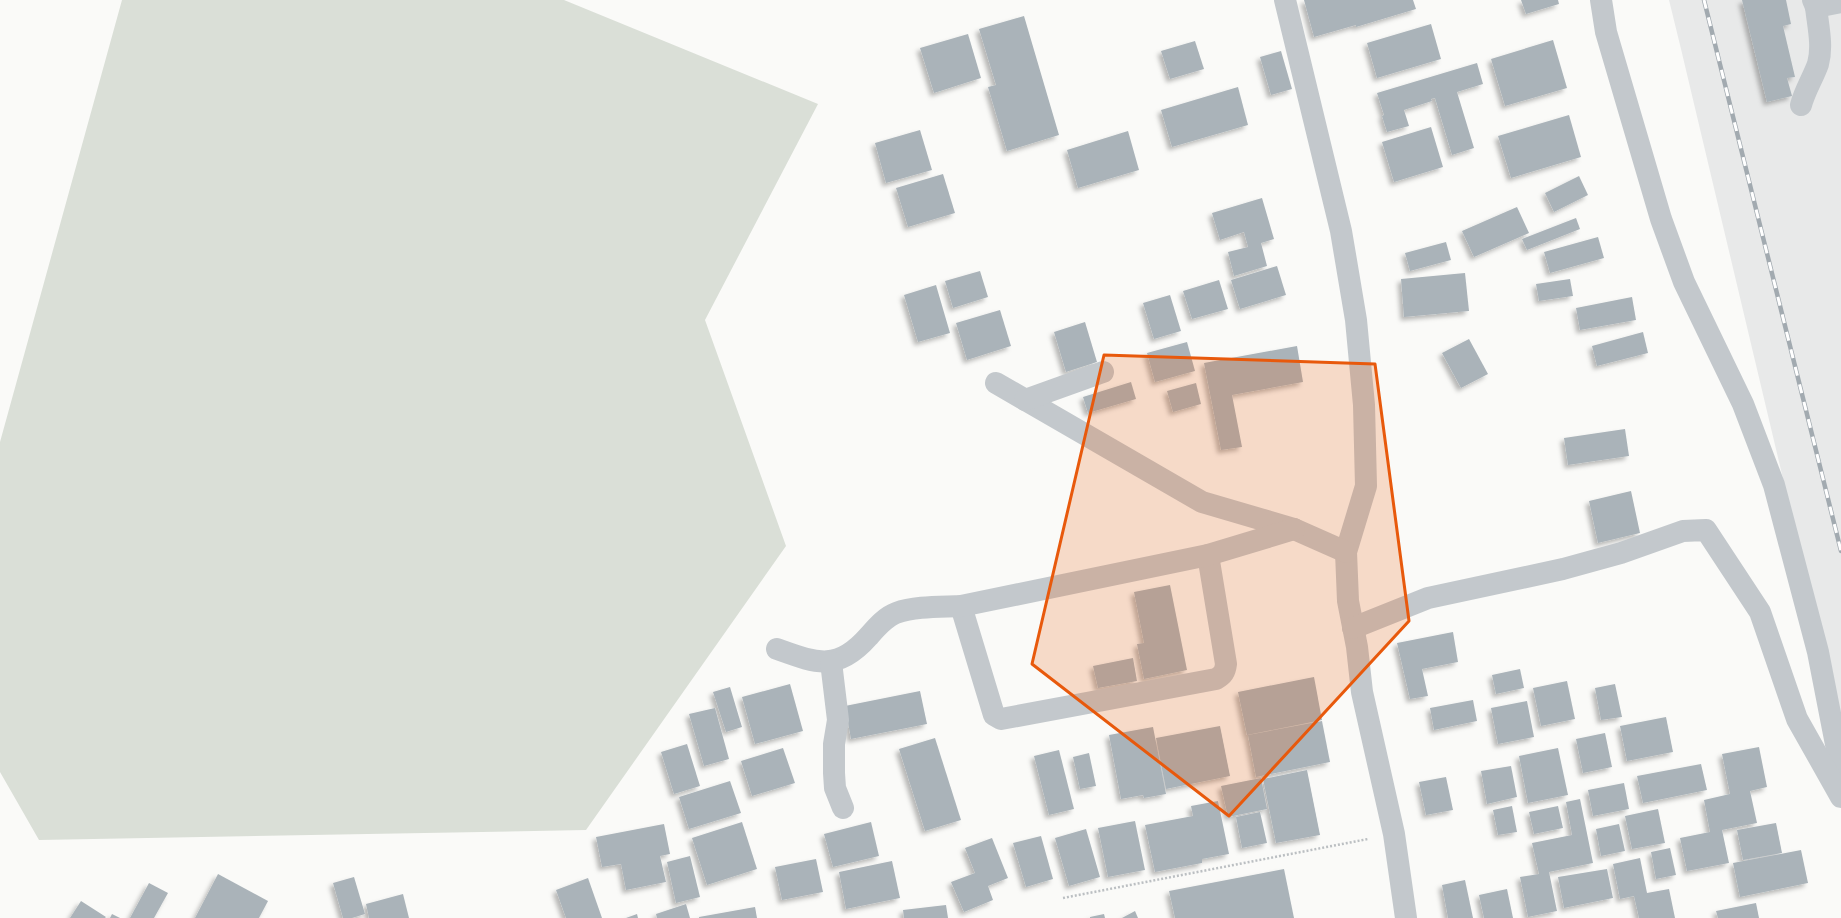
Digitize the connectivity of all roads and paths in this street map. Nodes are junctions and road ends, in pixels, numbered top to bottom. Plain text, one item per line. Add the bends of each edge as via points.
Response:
1 (1285, 0) edge
2 (1601, 0) edge
3 (1841, 2) edge
4 (1815, 4) edge
5 (1801, 105) dead end
6 (1103, 372) dead end
7 (996, 383) dead end
8 (1025, 400) junction
9 (1294, 529) junction
10 (1346, 552) junction
11 (1208, 555) junction
12 (961, 606) junction
13 (1353, 628) junction
14 (777, 649) dead end
15 (831, 662) junction
16 (1841, 770) edge
17 (1841, 797) edge
18 (843, 808) dead end
19 (1394, 834) junction
20 (1063, 898) dead end
21 (1406, 918) edge

1 - 10 street via 1342,231 1356,320 1364,405 1366,486
2 - 16 street via 1606,32 1661,219 1684,282 1743,404 1774,485 1818,652
3 - 4 street
4 - 5 street via 1821,44 1820,56
6 - 8 street
7 - 8 street
8 - 9 street via 1202,502
9 - 10 street
9 - 11 street
10 - 13 street via 1348,601
11 - 12 street
11 - 12 street via 1226,664 1226,671 1216,679 1001,719 994,715
12 - 15 street via 923,608 896,613 880,623 864,642 845,657
13 - 17 street via 1428,598 1564,569 1683,532 1706,530 1760,612 1797,719
13 - 19 street via 1362,692
14 - 15 street via 811,661
15 - 18 street via 838,720 834,744 835,788
19 - 20 path
19 - 21 street

